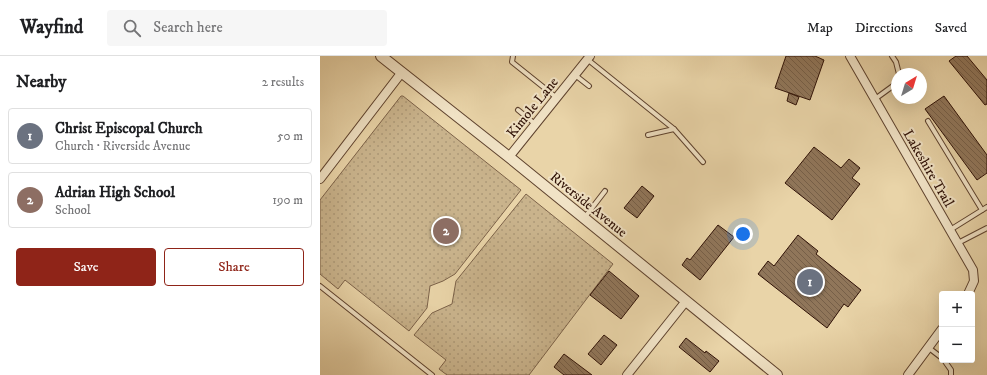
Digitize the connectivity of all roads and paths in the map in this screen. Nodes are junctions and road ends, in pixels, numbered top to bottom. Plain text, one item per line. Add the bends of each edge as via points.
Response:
1 (381, 56) edge
2 (513, 56) edge
3 (850, 56) edge
4 (892, 56) edge
5 (589, 58) edge
6 (898, 68) edge
7 (402, 72) junction
8 (575, 75) junction
9 (589, 86) dead end
10 (891, 87) edge
11 (556, 98) junction
12 (875, 99) junction
13 (518, 110) dead end
14 (928, 121) dead end
15 (535, 124) junction
16 (674, 129) junction
17 (648, 135) dead end
18 (509, 157) junction
19 (703, 162) dead end
20 (320, 179) edge
21 (605, 191) dead end
22 (987, 207) edge
23 (982, 210) junction
24 (584, 218) junction
25 (987, 228) edge
26 (950, 230) junction
27 (958, 243) junction
28 (320, 286) edge
29 (970, 291) edge
30 (686, 301) junction
31 (939, 333) edge
32 (928, 348) junction
33 (939, 356) edge
34 (946, 363) edge
35 (432, 375) edge
36 (627, 375) edge
37 (777, 375) edge
38 (908, 375) edge
39 (951, 375) edge

1 - 7 street, Riverside Avenue
2 - 11 lane via 512,62
3 - 12 street, Lakeshire Trail
4 - 6 lane
5 - 8 street, Kimole Lane
5 - 16 lane
7 - 18 street, Riverside Avenue
7 - 20 street
8 - 9 lane
8 - 11 street, Kimole Lane
10 - 12 lane
11 - 15 street, Kimole Lane
12 - 26 street, Lakeshire Trail
13 - 15 lane
14 - 23 lane
15 - 18 street, Kimole Lane
16 - 17 lane
16 - 19 lane
18 - 24 street, Riverside Avenue
21 - 24 lane
22 - 23 lane
23 - 26 lane
24 - 30 street, Riverside Avenue
25 - 27 lane
26 - 27 street, Lakeshire Trail
27 - 29 street, Lakeshire Trail via 973,270 974,282
28 - 35 lane
30 - 36 street
30 - 37 street, Riverside Avenue
31 - 32 street
32 - 33 lane
32 - 38 street
34 - 39 lane

